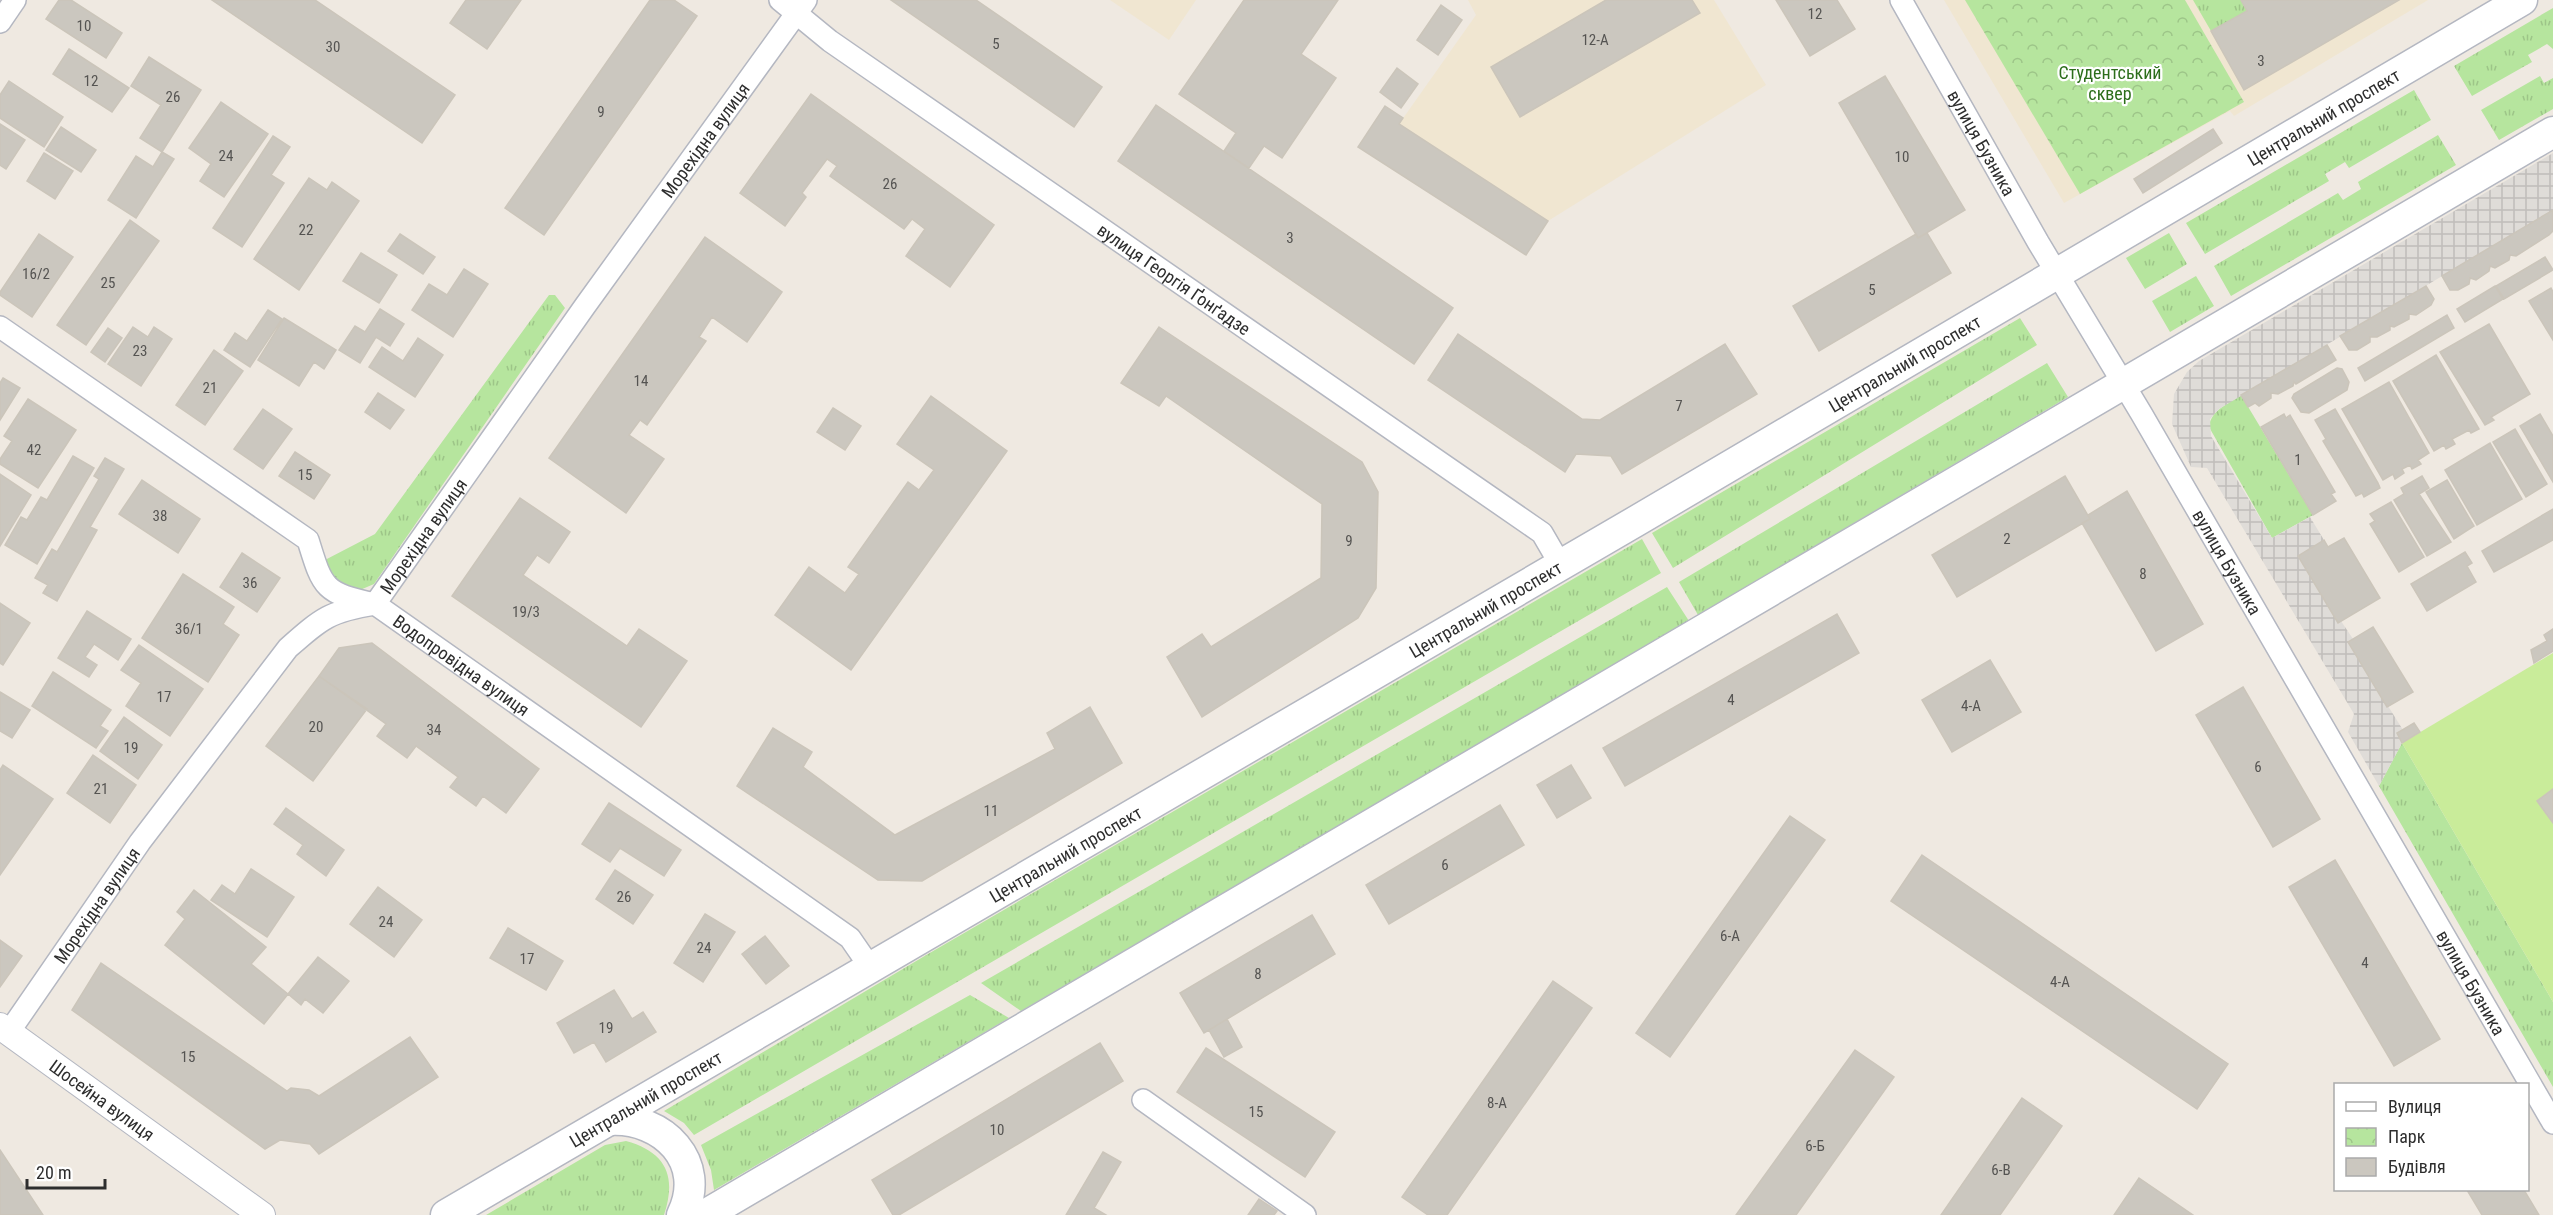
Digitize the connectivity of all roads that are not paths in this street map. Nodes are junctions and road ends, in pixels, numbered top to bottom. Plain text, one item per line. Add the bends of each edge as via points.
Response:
1 (15, 0) edge
2 (1901, 0) edge
3 (2522, 0) edge
4 (794, 4) edge
5 (0, 22) edge
6 (2553, 132) edge
7 (2058, 273) junction
8 (0, 327) edge
9 (2124, 386) junction
10 (1560, 564) junction
11 (375, 604) junction
12 (870, 967) junction
13 (4, 1029) edge
14 (1143, 1100) dead end
15 (610, 1120) junction
16 (2553, 1123) edge
17 (262, 1215) edge
18 (446, 1215) edge
19 (682, 1215) edge
20 (705, 1215) edge
21 (1306, 1215) edge

1 - 5 street
2 - 7 street, вулиця Бузника
3 - 7 main road, Центральний проспект
4 - 10 street, вулиця Георгія Ґонґадзе via 830,41 1542,533
4 - 11 street, Морехідна вулиця
6 - 9 main road
7 - 9 street, вулиця Бузника
7 - 10 main road, Центральний проспект
8 - 11 street, Водопровідна вулиця via 308,540 320,579 339,596
9 - 16 street, вулиця Бузника
9 - 20 main road
10 - 12 main road, Центральний проспект
11 - 12 street, Водопровідна вулиця via 850,938
11 - 13 street, Морехідна вулиця via 340,610 315,623 288,648
12 - 15 main road, Центральний проспект
13 - 17 street, Шосейна вулиця
14 - 21 street
15 - 18 main road, Центральний проспект
15 - 19 main road via 642,1122 657,1129 680,1152 689,1179

